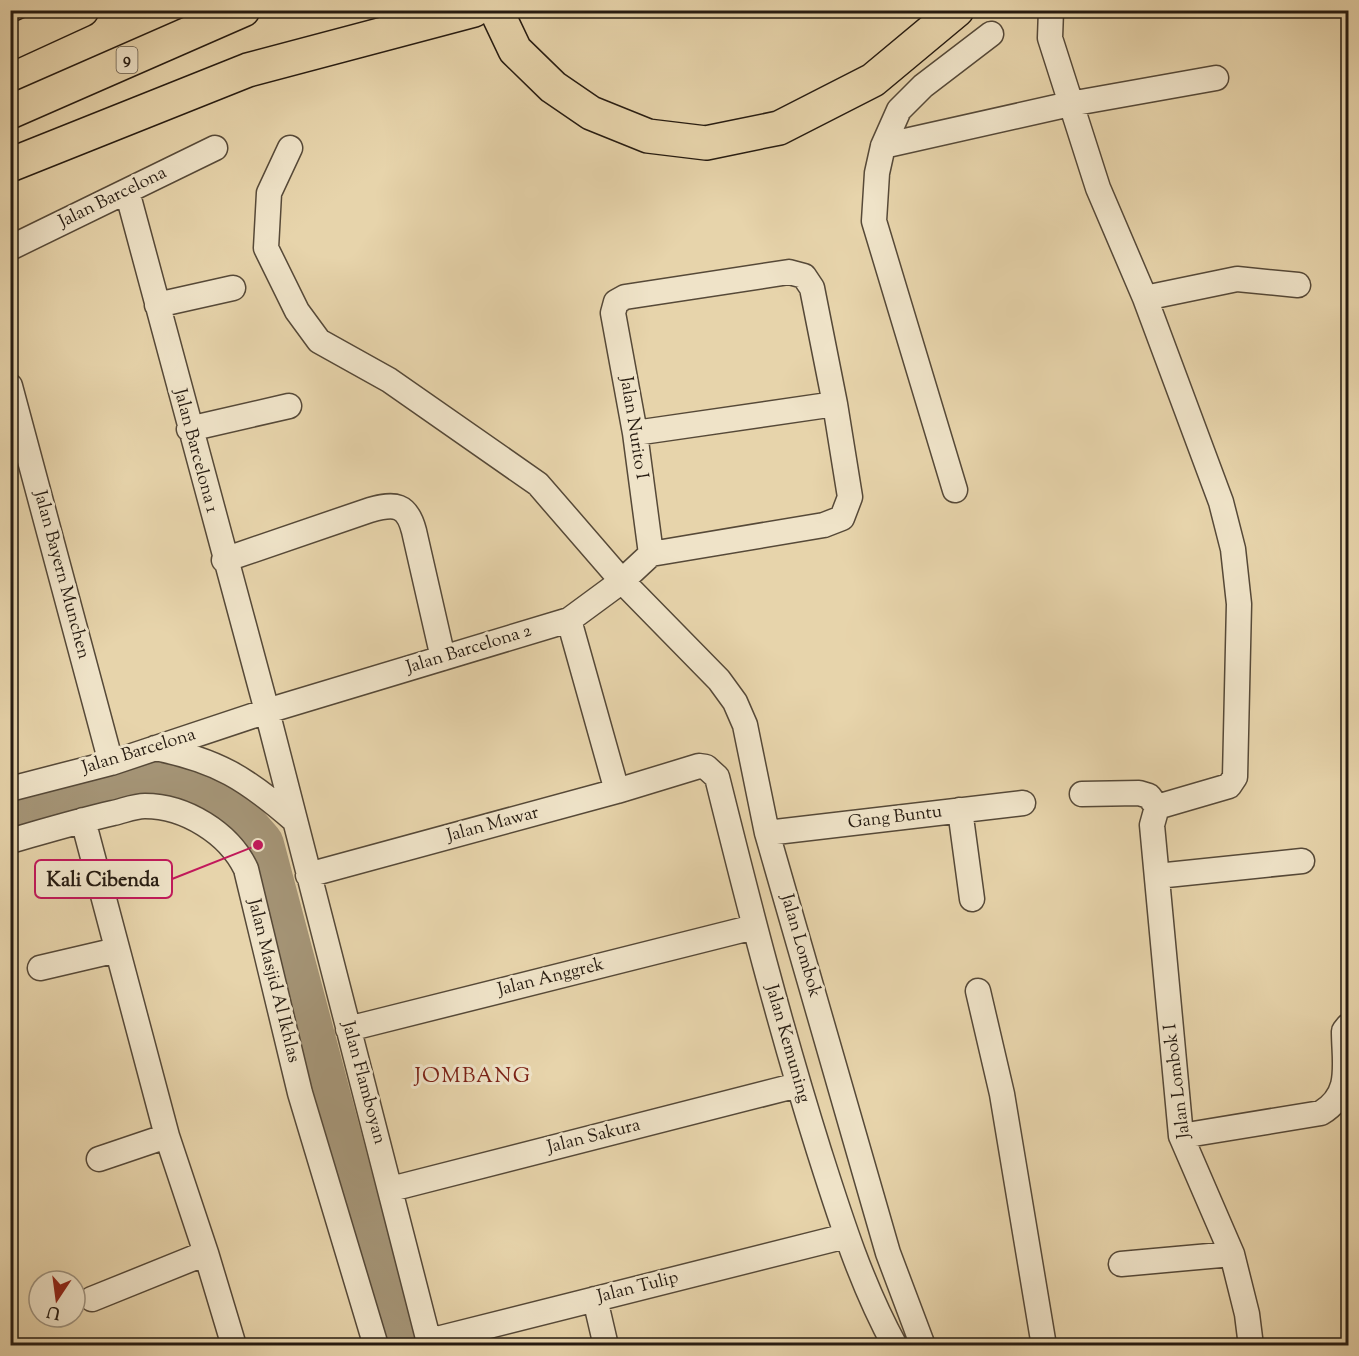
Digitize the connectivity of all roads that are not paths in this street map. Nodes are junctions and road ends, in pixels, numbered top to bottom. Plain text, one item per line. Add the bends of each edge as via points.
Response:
1 (82, 10) edge
2 (243, 10) edge
3 (474, 10) edge
4 (496, 10) edge
5 (957, 10) edge
6 (1051, 10) edge
7 (991, 34) dead end
8 (10, 43) edge
9 (1216, 78) dead end
10 (1070, 104) junction
11 (10, 112) edge
12 (883, 146) junction
13 (215, 148) dead end
14 (290, 148) dead end
15 (10, 165) edge
16 (127, 191) junction
17 (10, 248) edge
18 (1298, 285) dead end
19 (233, 288) dead end
20 (1145, 298) junction
21 (157, 305) junction
22 (10, 386) edge
23 (835, 404) junction
24 (289, 406) dead end
25 (189, 429) junction
26 (635, 434) junction
27 (954, 490) dead end
28 (651, 554) junction
29 (224, 560) junction
30 (622, 581) junction
31 (569, 620) junction
32 (443, 658) junction
33 (267, 711) junction
34 (155, 748) junction
35 (111, 763) junction
36 (677, 772) joint
37 (10, 789) edge
38 (617, 791) junction
39 (1082, 794) dead end
40 (1023, 804) dead end
41 (1157, 807) junction
42 (960, 810) junction
43 (83, 820) junction
44 (294, 820) junction
45 (767, 833) junction
46 (10, 841) edge
47 (1302, 861) dead end
48 (308, 875) junction
49 (1157, 876) junction
50 (972, 899) dead end
51 (754, 927) junction
52 (117, 950) junction
53 (40, 968) dead end
54 (978, 991) dead end
55 (1348, 1026) edge
56 (348, 1029) junction
57 (798, 1085) junction
58 (167, 1136) junction
59 (1181, 1136) junction
60 (99, 1159) dead end
61 (391, 1189) junction
62 (846, 1236) junction
63 (207, 1253) junction
64 (1232, 1254) junction
65 (1121, 1264) dead end
66 (92, 1299) dead end
67 (594, 1299) junction
68 (430, 1343) edge
69 (234, 1346) edge
70 (376, 1346) edge
71 (606, 1346) edge
72 (895, 1346) edge
73 (923, 1346) edge
74 (1044, 1346) edge
75 (1251, 1346) edge

1 - 8 highway
2 - 11 highway, 9
3 - 15 highway via 248,70
4 - 5 highway via 515,50 554,87 591,112 648,136 706,143 779,128 873,80
6 - 10 street via 1050,38
7 - 12 street via 923,86 899,110
9 - 10 street
10 - 12 street
10 - 20 street via 1098,188
12 - 27 street via 874,221
13 - 16 street, Jalan Barcelona
14 - 30 street, Jalan Lombok via 269,193 266,248 297,311 319,341 389,380 537,484
16 - 17 street, Jalan Barcelona
16 - 21 street, Jalan Barcelona 1
18 - 20 street via 1237,279
19 - 21 street
20 - 41 street via 1221,502 1233,549 1239,604 1235,777 1228,786
21 - 25 street, Jalan Barcelona 1
22 - 35 street, Jalan Bayern Munchen
23 - 26 street
23 - 26 street, Jalan Nurito I via 812,288 804,276 789,272 626,297 616,302 613,313
23 - 28 street via 850,497 842,518 824,525
24 - 25 street
25 - 29 street, Jalan Barcelona 1
26 - 28 street, Jalan Nurito I
28 - 30 street, Jalan Barcelona 2
29 - 32 street via 378,508 401,508 410,517
29 - 33 street, Jalan Barcelona 1
30 - 31 street, Jalan Barcelona 2
30 - 45 street, Jalan Lombok via 719,680 735,702 745,725
31 - 32 street, Jalan Barcelona 2
31 - 38 street
32 - 33 street, Jalan Barcelona 2
33 - 34 street, Jalan Barcelona
33 - 44 street, Jalan Flamboyan
34 - 35 street, Jalan Barcelona
34 - 44 street via 233,772
35 - 37 street, Jalan Barcelona
36 - 38 street, Jalan Mawar
36 - 51 street, Jalan Kemuning via 699,766 717,777
38 - 48 street, Jalan Mawar
39 - 41 street via 1139,793 1149,796
40 - 42 street, Gang Buntu
41 - 49 street, Jalan Lombok I via 1152,825
42 - 45 street, Gang Buntu
42 - 50 street
43 - 46 street, Jalan Masjid Al Ikhlas
43 - 52 street
43 - 70 street, Jalan Masjid Al Ikhlas via 144,806 168,809 215,831 239,854 246,868 300,1093
44 - 48 street, Jalan Flamboyan
45 - 73 street, Jalan Lombok via 888,1253
47 - 49 street
48 - 56 street, Jalan Flamboyan
49 - 59 street, Jalan Lombok I
51 - 56 street, Jalan Anggrek
51 - 57 street, Jalan Kemuning
52 - 53 street
52 - 58 street
54 - 74 street via 1002,1094
55 - 59 street via 1344,1031 1344,1089 1331,1107 1321,1113
56 - 61 street, Jalan Flamboyan
57 - 61 street, Jalan Sakura
57 - 62 street, Jalan Kemuning
58 - 60 street
58 - 63 street
59 - 64 street, Jalan Lombok I
61 - 68 street, Jalan Flamboyan
62 - 67 street, Jalan Tulip
62 - 72 street, Jalan Kemuning via 878,1316
63 - 66 street
63 - 69 street
64 - 65 street
64 - 75 street, Jalan Lombok I
67 - 68 street, Jalan Tulip
67 - 71 street

